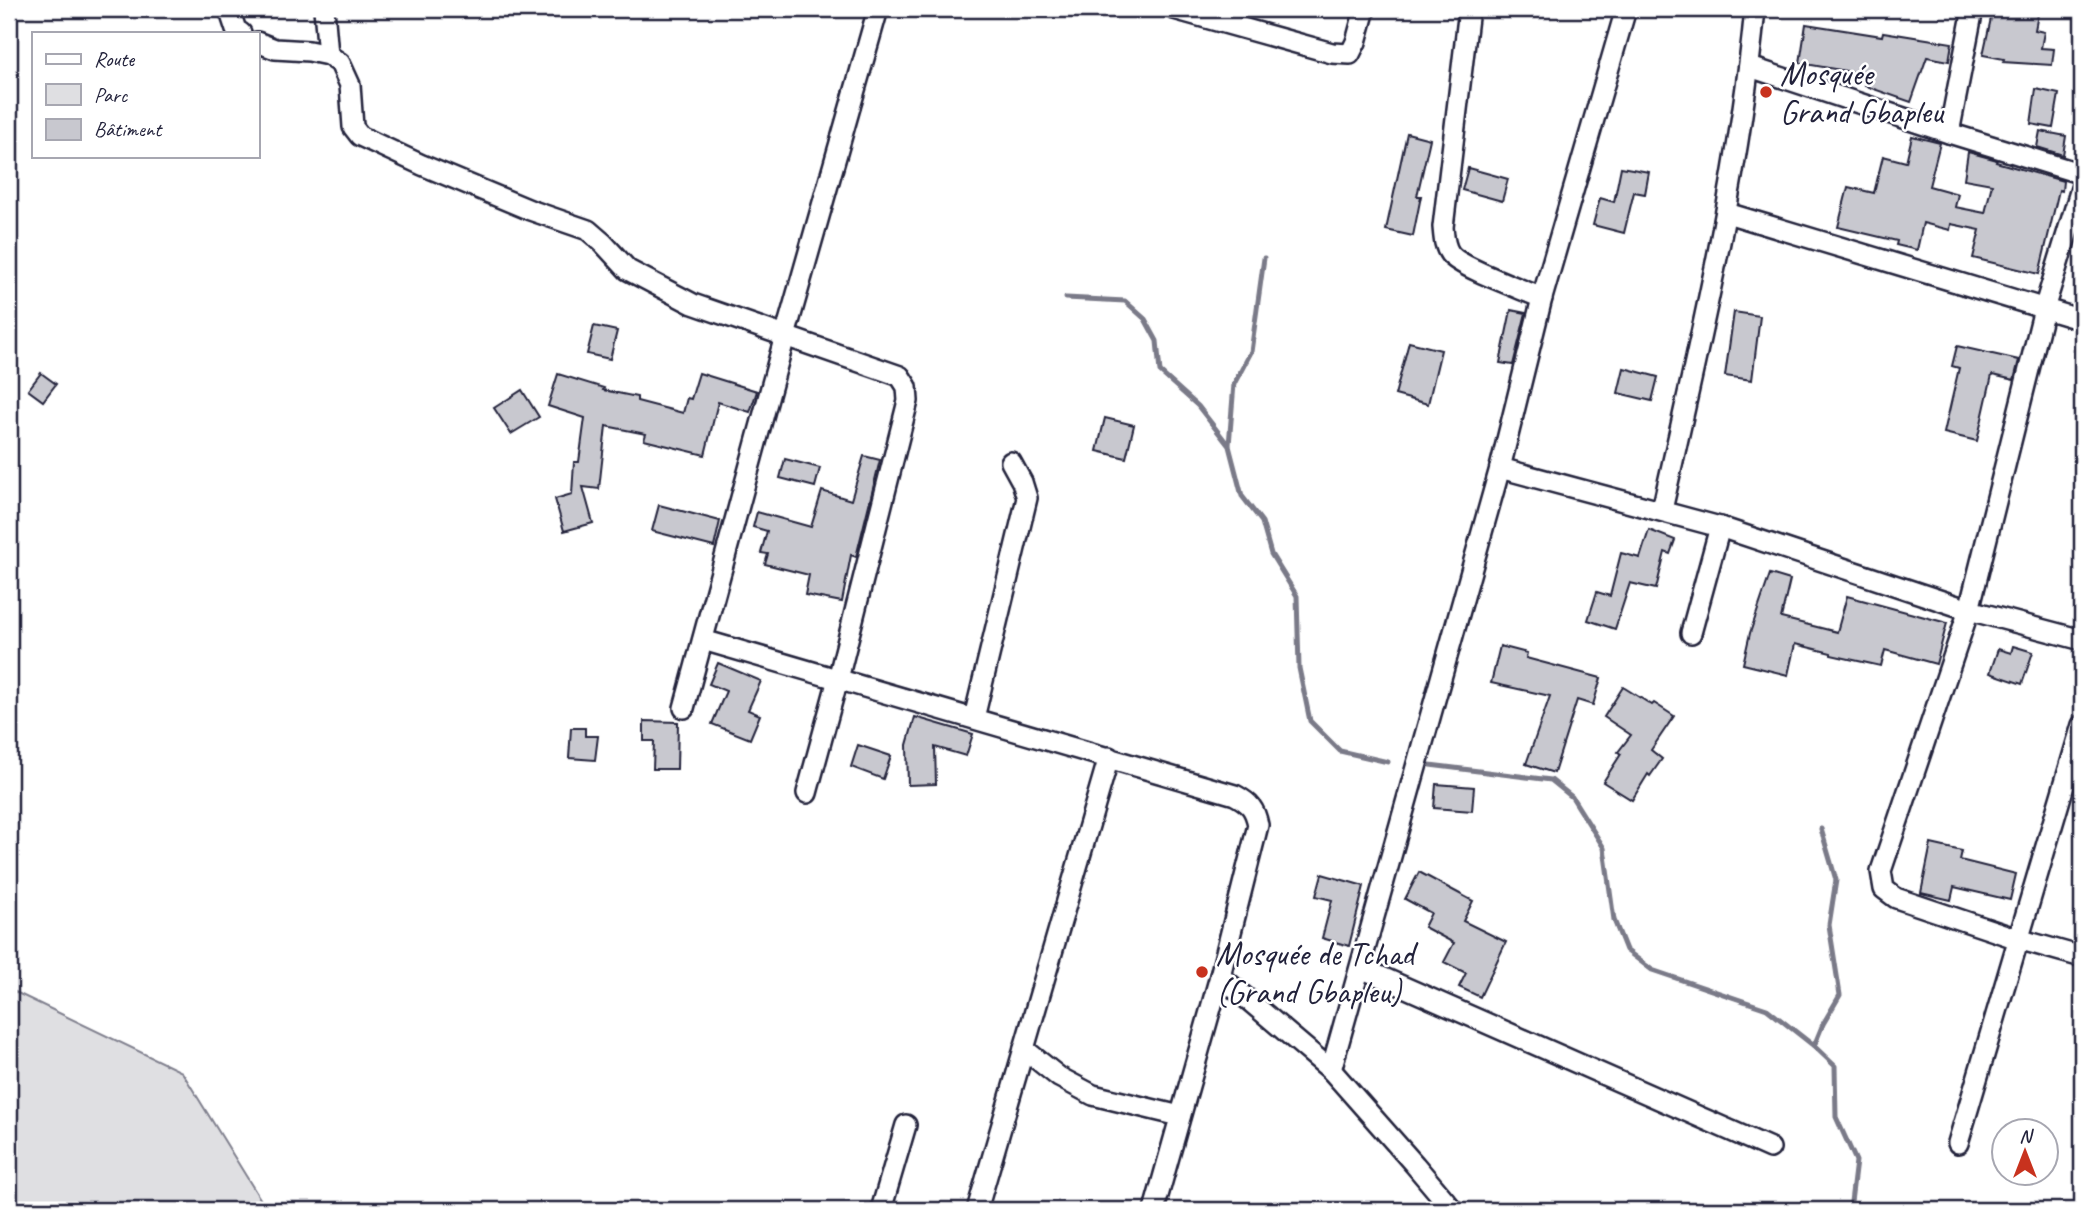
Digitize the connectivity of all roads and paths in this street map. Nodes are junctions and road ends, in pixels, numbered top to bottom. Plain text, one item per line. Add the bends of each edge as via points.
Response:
1 (229, 9) edge
2 (324, 9) edge
3 (878, 9) edge
4 (1174, 9) edge
5 (1365, 9) edge
6 (1469, 9) edge
7 (1626, 9) edge
8 (1755, 9) edge
9 (1973, 9) edge
10 (1201, 12) edge
11 (239, 32) edge
12 (259, 43) edge
13 (328, 55) junction
14 (1750, 67) junction
15 (1949, 133) junction
16 (2082, 173) edge
17 (2082, 185) edge
18 (1727, 213) junction
19 (1542, 298) junction
20 (2044, 309) junction
21 (2082, 320) edge
22 (785, 336) junction
23 (1011, 462) dead end
24 (1500, 468) junction
25 (1662, 510) junction
26 (1720, 527) junction
27 (1969, 610) junction
28 (1691, 633) dead end
29 (703, 639) junction
30 (2082, 639) edge
31 (838, 679) junction
32 (684, 708) dead end
33 (974, 718) junction
34 (2082, 725) edge
35 (1109, 757) junction
36 (807, 793) dead end
37 (2018, 939) junction
38 (2082, 957) edge
39 (1361, 968) junction
40 (1220, 976) junction
41 (1024, 1049) junction
42 (1331, 1070) junction
43 (1181, 1116) junction
44 (906, 1125) dead end
45 (1958, 1143) dead end
46 (1770, 1148) dead end
47 (881, 1210) edge
48 (977, 1210) edge
49 (1154, 1210) edge
50 (1453, 1210) edge

1 - 11 street
2 - 13 street
3 - 22 street
4 - 10 street
5 - 10 street via 1350,54 1332,53
6 - 19 street via 1444,241 1451,255 1465,264
7 - 19 street
8 - 14 street
9 - 15 street
12 - 13 street
13 - 22 street via 341,63 350,85 353,127 360,136 506,200 588,230 628,271 648,282 693,304
14 - 15 street
14 - 18 street
15 - 16 street
17 - 20 street
18 - 20 street
18 - 25 street
19 - 24 street
20 - 21 street
20 - 27 street
22 - 29 street
22 - 31 street via 901,376 907,387 908,401
23 - 33 street via 1027,498
24 - 25 street
24 - 39 street
25 - 26 street
26 - 27 street
26 - 28 street
27 - 30 street
27 - 37 street via 1881,871 1884,889 1896,898
29 - 31 street
29 - 32 street
31 - 33 street
31 - 36 street
33 - 35 street
34 - 37 street
35 - 40 street via 1236,794 1255,810 1258,825
35 - 41 street
37 - 38 street
37 - 45 street
39 - 42 street
39 - 46 street
40 - 42 street
40 - 43 street
41 - 43 street via 1059,1077 1093,1095
41 - 48 street
42 - 50 street
43 - 49 street
44 - 47 street

